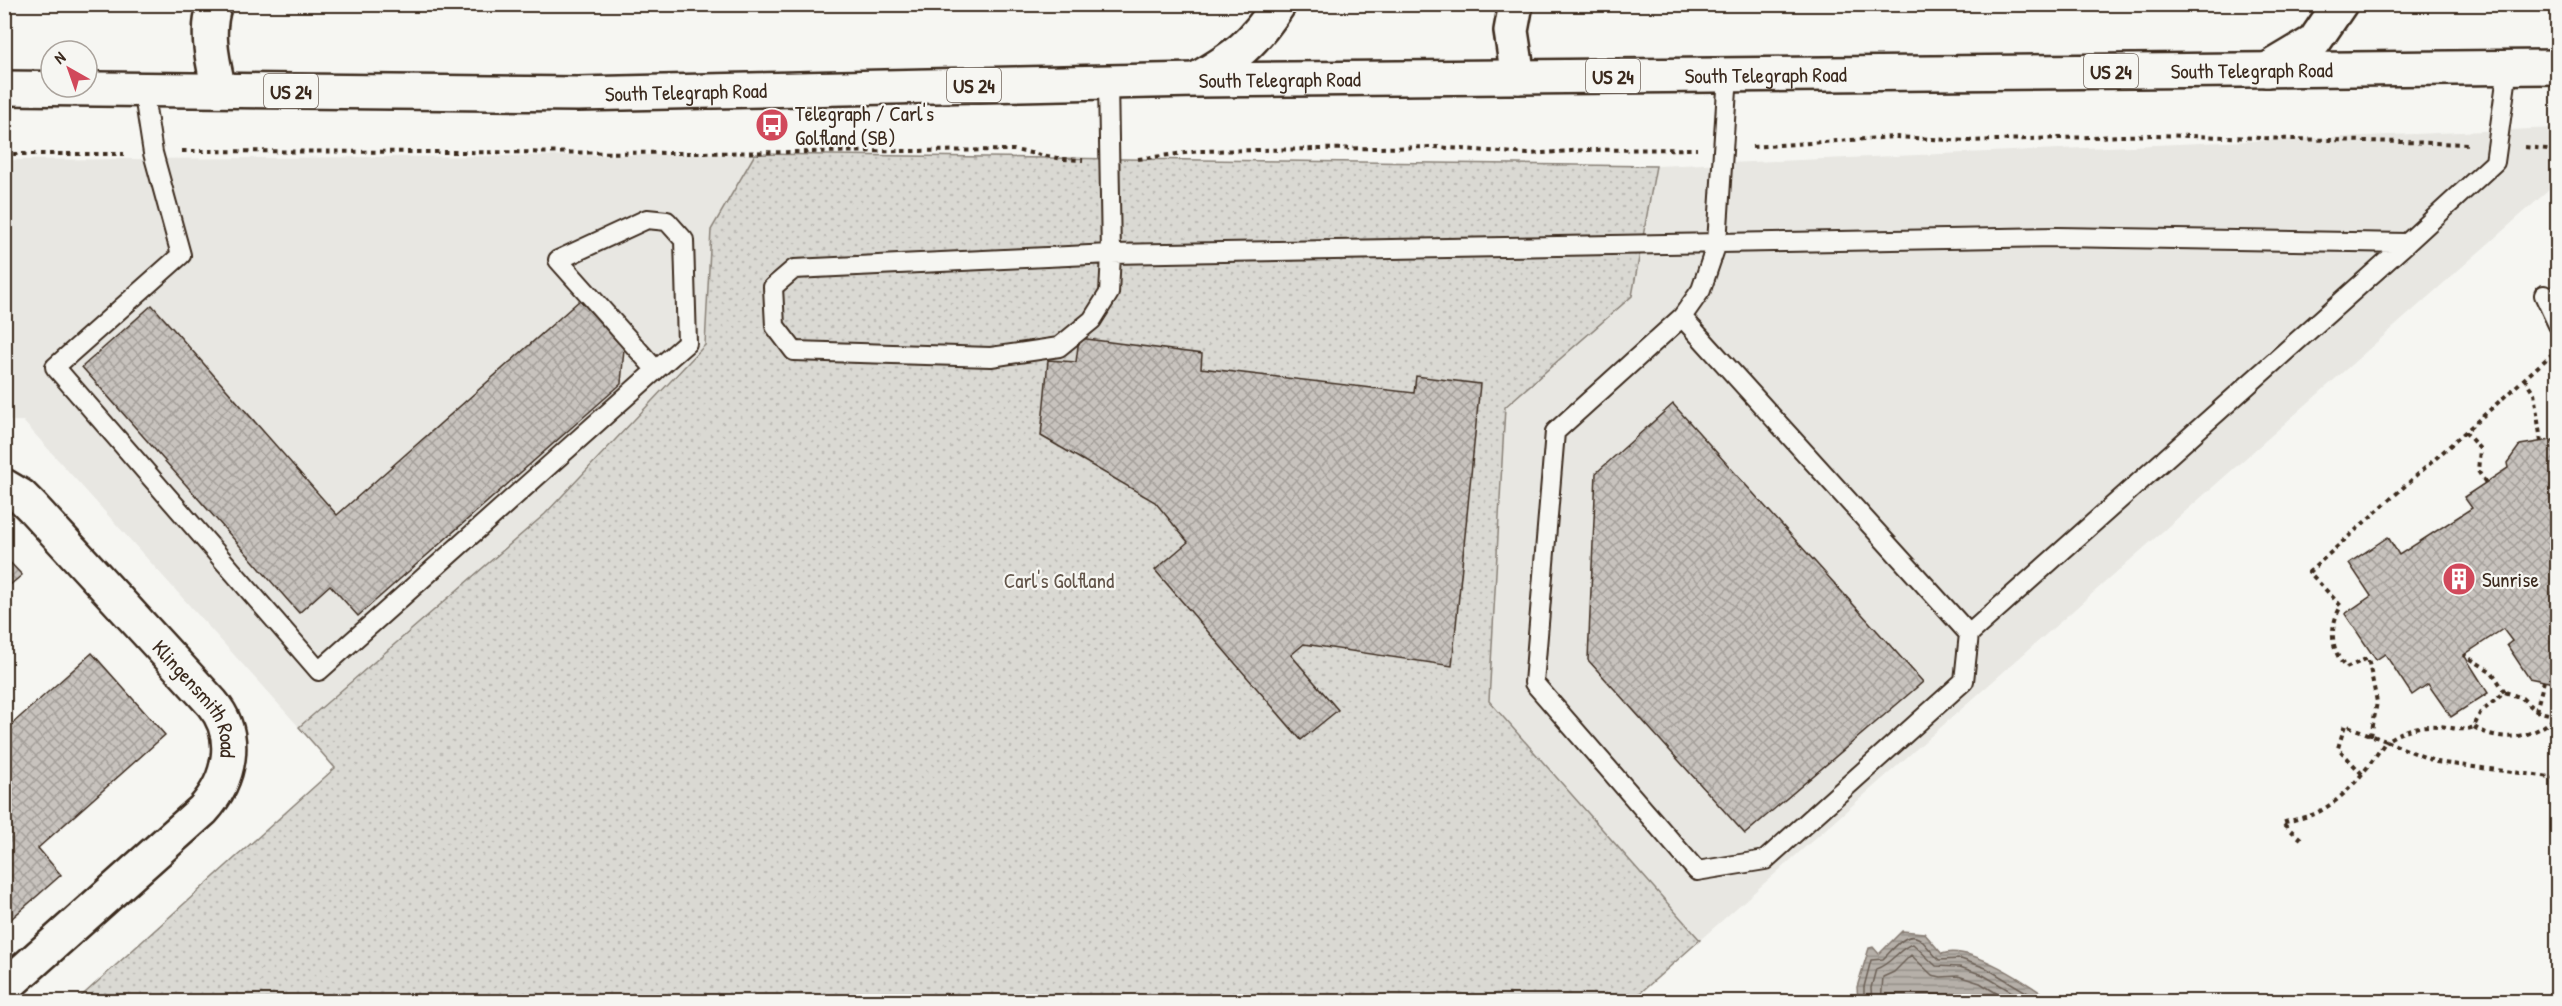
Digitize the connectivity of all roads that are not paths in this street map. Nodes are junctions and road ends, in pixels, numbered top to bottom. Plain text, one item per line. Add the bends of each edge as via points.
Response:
1 (215, 4) edge
2 (1278, 4) edge
3 (1516, 4) edge
4 (2340, 4) edge
5 (2558, 67) edge
6 (2508, 68) junction
7 (2265, 71) junction
8 (1728, 74) junction
9 (1518, 77) junction
10 (1196, 80) junction
11 (1108, 82) junction
12 (4, 88) edge
13 (143, 89) junction
14 (219, 90) junction
15 (1717, 243) junction
16 (2408, 243) junction
17 (1111, 254) junction
18 (2544, 295) dead end
19 (1682, 317) junction
20 (2558, 326) edge
21 (657, 370) junction
22 (4, 486) edge
23 (1969, 634) junction
24 (4, 988) edge

1 - 14 main road via 210,49
2 - 10 main road via 1232,60
3 - 9 main road via 1511,31
4 - 7 main road via 2314,42
5 - 6 main road, South Telegraph Road / US 24
6 - 7 main road, South Telegraph Road / US 24
6 - 16 lane via 2495,162
7 - 8 main road, South Telegraph Road / US 24
8 - 9 main road, South Telegraph Road / US 24
8 - 15 lane
9 - 10 main road, South Telegraph Road / US 24
10 - 11 main road, South Telegraph Road / US 24
11 - 14 main road, South Telegraph Road / US 24 via 578,94
11 - 17 lane
12 - 13 main road, South Telegraph Road / US 24
13 - 14 main road, South Telegraph Road / US 24
13 - 21 lane via 153,153 181,255 55,367 319,671
15 - 16 lane via 2057,237
15 - 17 lane
15 - 19 lane via 1701,290
16 - 23 lane
17 - 17 lane via 1109,293 1092,320 1059,347 992,357 794,351 775,326 773,287 794,269
18 - 20 lane
19 - 23 lane
19 - 23 lane via 1555,432 1534,683 1697,871 1765,860 1964,681
21 - 21 lane via 558,260 647,219 667,221 684,240 687,343
22 - 24 main road, Klingensmith Road via 32,507 212,703 225,725 229,748 224,777 207,805

